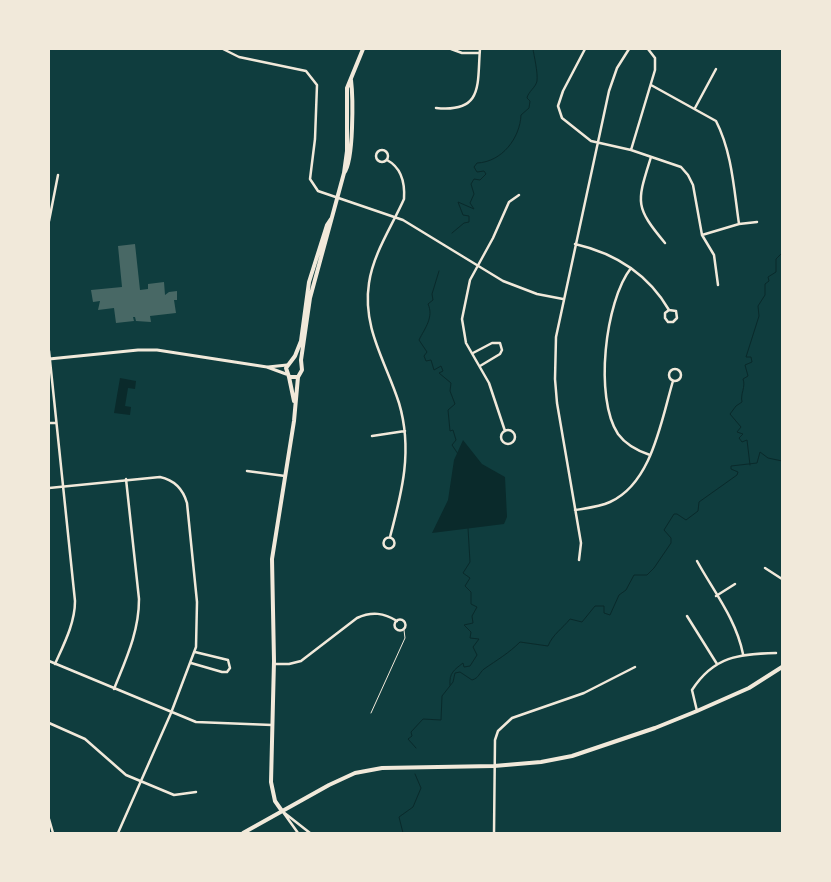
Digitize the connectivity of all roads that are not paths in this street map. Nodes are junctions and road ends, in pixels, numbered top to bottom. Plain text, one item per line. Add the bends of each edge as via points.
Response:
1 (223, 49) edge
2 (363, 49) edge
3 (451, 49) edge
4 (480, 49) edge
5 (585, 49) edge
6 (629, 49) edge
7 (648, 49) edge
8 (480, 53) junction
9 (716, 69) dead end
10 (651, 86) junction
11 (436, 108) dead end
12 (695, 108) junction
13 (597, 142) junction
14 (631, 150) junction
15 (651, 158) junction
16 (387, 160) junction
17 (58, 176) dead end
18 (519, 195) dead end
19 (338, 197) junction
20 (50, 205) edge
21 (396, 217) junction
22 (331, 220) junction
23 (49, 221) edge
24 (757, 222) dead end
25 (739, 224) junction
26 (702, 235) junction
27 (664, 243) dead end
28 (575, 244) junction
29 (477, 266) junction
30 (631, 268) junction
31 (718, 285) dead end
32 (563, 299) junction
33 (669, 310) junction
34 (49, 351) edge
35 (472, 353) junction
36 (49, 359) edge
37 (289, 364) junction
38 (301, 366) junction
39 (480, 366) junction
40 (268, 367) junction
41 (287, 375) junction
42 (298, 377) junction
43 (673, 382) junction
44 (295, 406) junction
45 (56, 422) junction
46 (49, 423) edge
47 (405, 431) junction
48 (505, 431) junction
49 (372, 436) dead end
50 (650, 455) junction
51 (247, 471) dead end
52 (285, 476) junction
53 (126, 480) junction
54 (63, 486) junction
55 (49, 488) edge
56 (575, 510) junction
57 (390, 537) junction
58 (579, 560) dead end
59 (697, 561) dead end
60 (765, 568) dead end
61 (782, 579) edge
62 (735, 584) dead end
63 (716, 596) junction
64 (687, 616) dead end
65 (397, 621) junction
66 (404, 630) junction
67 (194, 652) junction
68 (776, 653) dead end
69 (743, 654) junction
70 (49, 661) edge
71 (191, 663) junction
72 (55, 664) junction
73 (274, 664) junction
74 (717, 664) junction
75 (635, 667) dead end
76 (782, 667) edge
77 (114, 689) junction
78 (697, 711) junction
79 (171, 713) junction
80 (371, 713) dead end
81 (49, 723) edge
82 (272, 725) junction
83 (494, 766) junction
84 (140, 781) junction
85 (196, 792) dead end
86 (282, 811) junction
87 (49, 819) edge
88 (303, 828) junction
89 (53, 833) edge
90 (118, 833) edge
91 (243, 833) edge
92 (298, 833) edge
93 (310, 833) edge
94 (494, 833) edge

1 - 19 street via 239,57 306,71 317,86 310,179 318,190
2 - 19 main road via 351,80 351,154
3 - 8 street
4 - 8 street
5 - 13 street via 558,106 560,115 584,138
6 - 13 street via 613,78
7 - 10 street via 655,58
8 - 11 street via 478,87 472,100 463,107
9 - 12 street
10 - 12 street
10 - 14 street
12 - 25 street via 716,121 721,132 732,173
13 - 14 street
13 - 28 street
14 - 15 street
15 - 26 street via 681,167 688,174
15 - 27 street via 640,192 641,201 645,220
16 - 16 street via 387,152 377,153 378,161
16 - 21 street via 397,168 404,183 404,200
17 - 20 street
18 - 29 street via 509,202
19 - 21 street
19 - 22 main road
20 - 23 street
21 - 29 street
21 - 47 street via 372,269 367,307 372,335 399,403
22 - 37 main road via 326,224 309,282 300,341
22 - 38 main road via 310,298
24 - 25 street
25 - 26 street
26 - 31 street via 714,255
28 - 30 street via 597,249
28 - 32 street
29 - 32 street via 517,288
29 - 35 street via 466,290 462,319 463,334
30 - 33 street
30 - 50 street via 614,301 606,345 606,382 611,420 618,434 630,446
32 - 56 street via 556,336 555,379
33 - 33 street via 665,318 673,322 677,313
34 - 36 street
35 - 39 street
35 - 39 street via 492,343 500,343 500,354
36 - 40 street via 154,350
36 - 45 street
37 - 38 main road
37 - 40 street
37 - 41 main road
38 - 42 main road
39 - 48 street
40 - 41 street
41 - 42 main road
41 - 44 main road
42 - 44 main road
43 - 43 street via 670,373 677,369 682,377
43 - 50 street
44 - 52 main road
45 - 46 street
45 - 54 street
47 - 49 street
47 - 57 street via 405,474
48 - 48 street via 514,433 510,443 501,439
50 - 56 street via 638,478 619,497 601,505
51 - 52 street
52 - 73 main road via 272,559
53 - 54 street
53 - 67 street via 166,478 181,488 186,497 198,602 198,634
53 - 77 street via 139,617 133,642
54 - 55 street
54 - 72 street via 75,613
56 - 58 street via 581,542
57 - 57 street via 384,542 388,548 394,543
59 - 63 street
60 - 61 street
62 - 63 street
63 - 69 street via 735,624
64 - 74 street
65 - 66 street via 396,628
65 - 66 street via 405,622
65 - 73 street via 380,614 366,614 301,661
66 - 80 lane via 405,638
67 - 71 street
67 - 71 street via 228,660 230,668 222,672
68 - 69 street
69 - 74 street
70 - 72 street
71 - 79 street
72 - 77 street
73 - 82 main road
74 - 78 street via 698,680 692,690
75 - 83 street via 584,693 512,718 498,730
76 - 78 main road via 749,688
77 - 79 street
78 - 83 main road via 572,756
79 - 82 street via 202,723
79 - 84 street
81 - 84 street via 85,739 121,772
82 - 86 main road via 271,782 275,801
83 - 86 main road via 382,768 355,773
83 - 94 street
84 - 85 street via 174,795
84 - 90 street
86 - 88 street
86 - 91 main road
86 - 92 street
87 - 89 street
88 - 92 street
88 - 93 street

